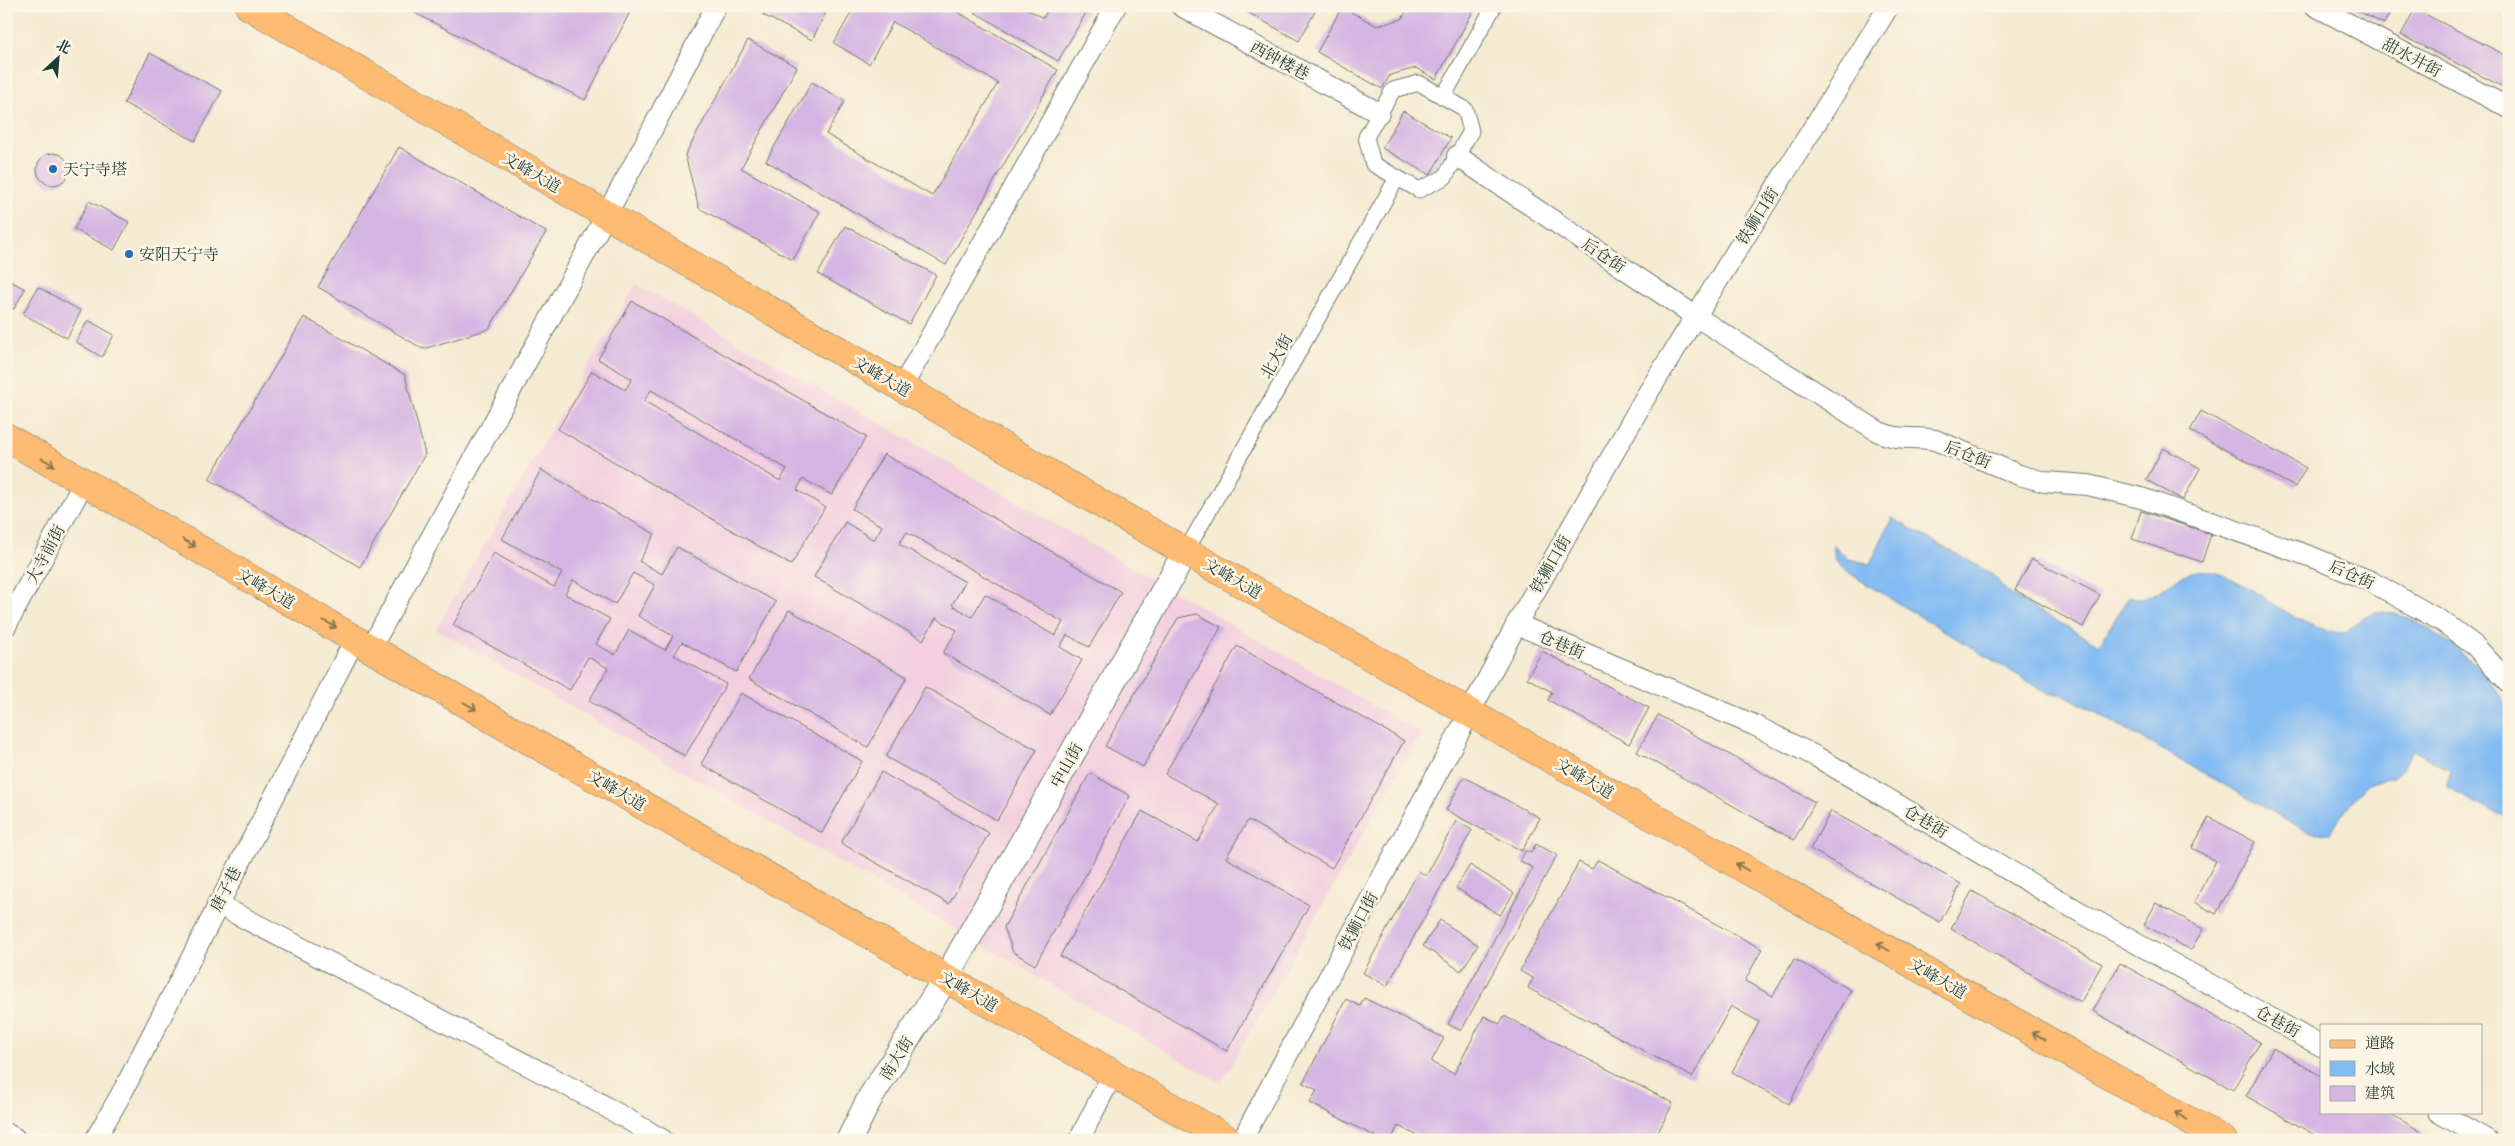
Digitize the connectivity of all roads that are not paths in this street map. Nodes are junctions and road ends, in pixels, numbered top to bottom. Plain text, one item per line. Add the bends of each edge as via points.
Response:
1 (249, 6) edge
2 (716, 6) edge
3 (1116, 6) edge
4 (1181, 6) edge
5 (1494, 6) edge
6 (1889, 6) edge
7 (2315, 6) edge
8 (1443, 97) junction
9 (2509, 108) edge
10 (1379, 113) junction
11 (1457, 156) junction
12 (1397, 178) junction
13 (607, 215) junction
14 (1695, 316) junction
15 (902, 387) junction
16 (6, 437) edge
17 (84, 482) junction
18 (1186, 551) junction
19 (1516, 624) junction
20 (6, 626) edge
21 (363, 644) junction
22 (2509, 683) edge
23 (1470, 712) junction
24 (217, 904) junction
25 (946, 978) junction
26 (2320, 1045) edge
27 (1113, 1073) junction
28 (2442, 1114) edge
29 (6, 1136) edge
30 (13, 1140) edge
31 (95, 1140) edge
32 (663, 1140) edge
33 (849, 1140) edge
34 (1079, 1140) edge
35 (1230, 1140) edge
36 (1242, 1140) edge
37 (2223, 1140) edge
38 (2487, 1140) edge

1 - 13 main road, 文峰大道
2 - 13 street, 唐子巷
3 - 15 street
4 - 10 street, 西钟楼巷
5 - 8 street
6 - 14 street, 铁狮口街
7 - 9 street, 甜水井街
8 - 10 street via 1419,83 1392,90
8 - 11 street via 1465,109 1471,131
10 - 12 street via 1366,137 1374,164
11 - 12 street via 1445,177 1419,190
11 - 14 street, 后仓街
12 - 18 street, 北大街
13 - 15 main road, 文峰大道
13 - 21 street, 唐子巷
14 - 19 street, 铁狮口街
14 - 22 street, 后仓街 via 1879,432 1894,438 1935,440 2019,475 2045,482 2095,486 2142,498 2312,557 2370,581 2443,622 2475,646
15 - 18 main road, 文峰大道
16 -> 17 main road, 文峰大道
17 - 20 street, 大寺前街
17 -> 21 main road, 文峰大道
18 - 23 main road, 文峰大道
18 - 25 street, 中山街
19 - 23 street, 铁狮口街
19 - 26 street, 仓巷街 via 1754,725 1817,757 2071,907
21 - 24 street, 唐子巷
21 -> 25 main road, 文峰大道
23 - 36 street, 铁狮口街
37 -> 23 main road, 文峰大道
24 - 31 street, 唐子巷
24 - 32 street via 587,1096
25 - 27 main road, 文峰大道
25 - 33 street, 南大街 via 870,1098
27 - 34 street
27 - 35 main road, 文峰大道
28 - 38 street
29 - 30 street

